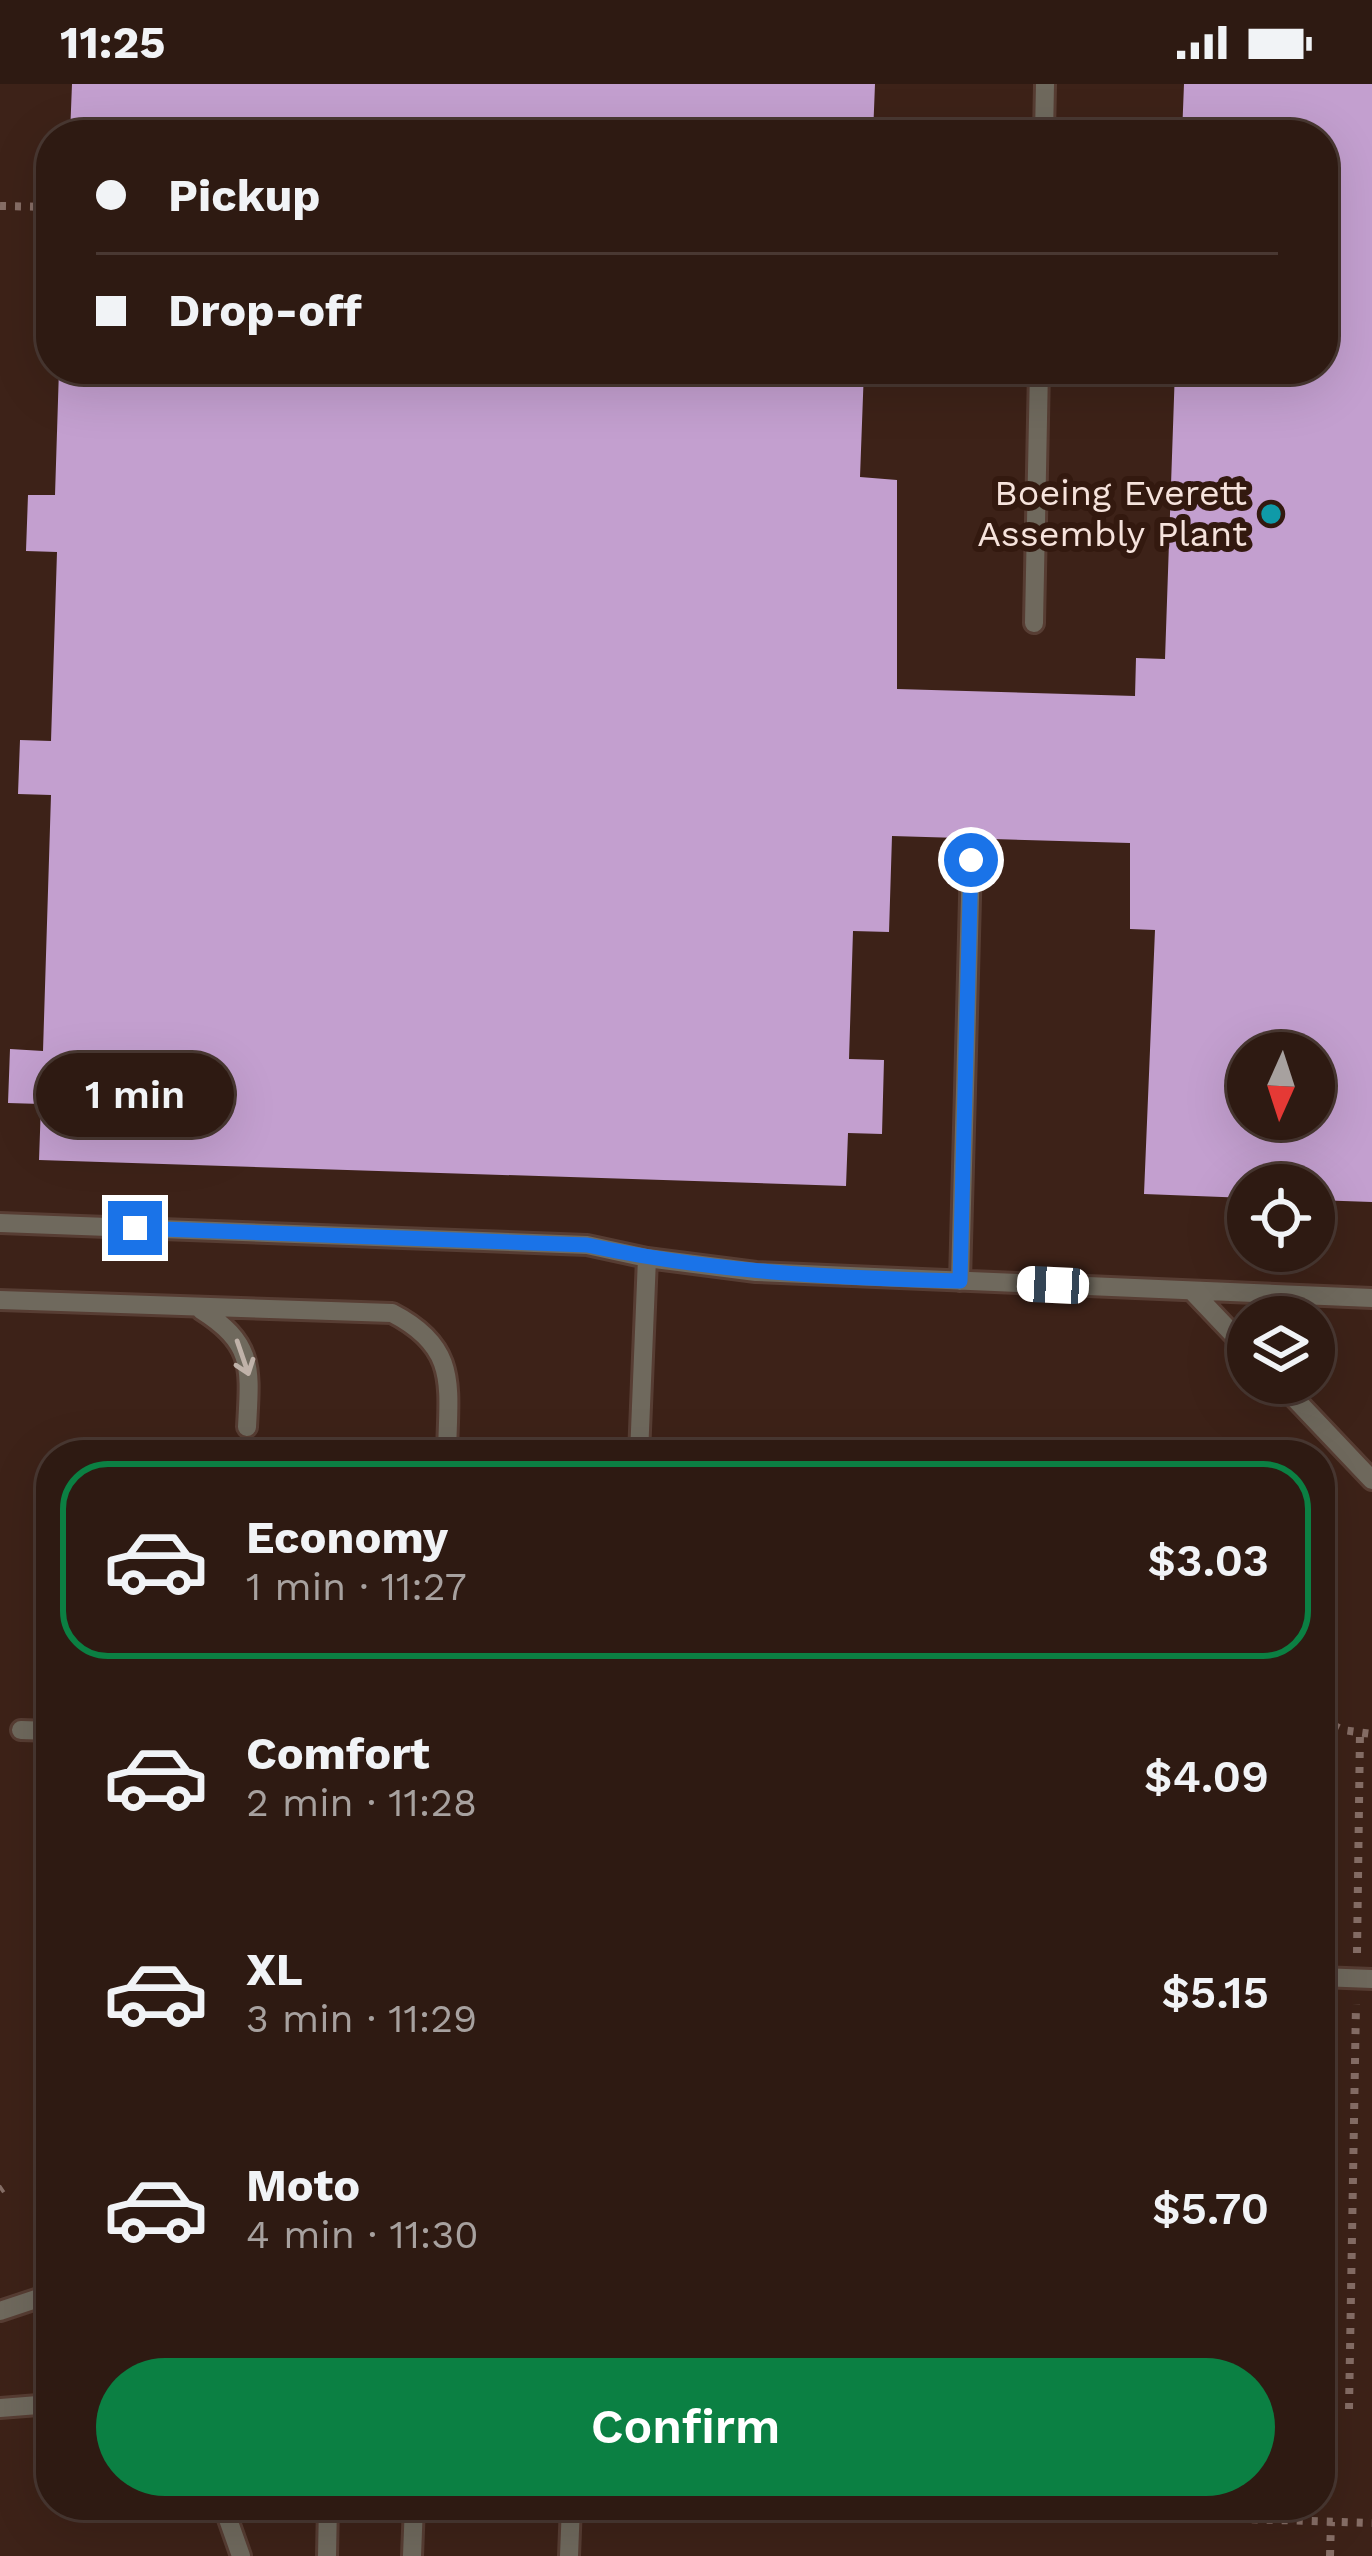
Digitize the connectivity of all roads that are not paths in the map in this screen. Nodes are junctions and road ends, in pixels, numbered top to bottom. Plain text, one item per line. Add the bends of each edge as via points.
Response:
1 (1045, 84) edge
2 (1044, 120) edge
3 (1039, 384) edge
4 (1034, 623) dead end
5 (971, 860) dead end
6 (0, 1223) edge
7 (647, 1258) junction
8 (960, 1281) junction
9 (1192, 1291) junction
10 (1372, 1298) edge
11 (0, 1300) edge
12 (197, 1307) junction
13 (1227, 1328) edge
14 (1300, 1404) edge
15 (247, 1427) dead end
16 (446, 1440) edge
17 (641, 1440) edge
18 (1334, 1440) edge
19 (1335, 1441) edge
20 (1372, 1480) edge
21 (21, 1730) dead end
22 (36, 1730) edge
23 (36, 2299) edge
24 (0, 2312) edge
25 (36, 2405) edge
26 (0, 2408) edge
27 (228, 2520) edge
28 (328, 2520) edge
29 (413, 2520) edge
30 (570, 2520) edge
31 (241, 2556) edge
32 (327, 2556) edge
33 (412, 2556) edge
34 (569, 2556) edge

1 - 2 lane
3 - 4 lane
5 - 8 lane
6 - 7 lane via 587,1245
7 - 8 lane
7 - 17 lane
8 - 9 lane
9 - 10 lane
9 - 13 lane
11 - 12 lane
12 -> 15 lane via 247,1355
12 - 16 lane via 392,1313 422,1328 443,1357
14 - 18 lane
19 - 20 lane
21 - 22 lane
23 - 24 lane
25 - 26 lane
27 - 31 lane
28 - 32 lane
29 - 33 lane
30 - 34 lane

